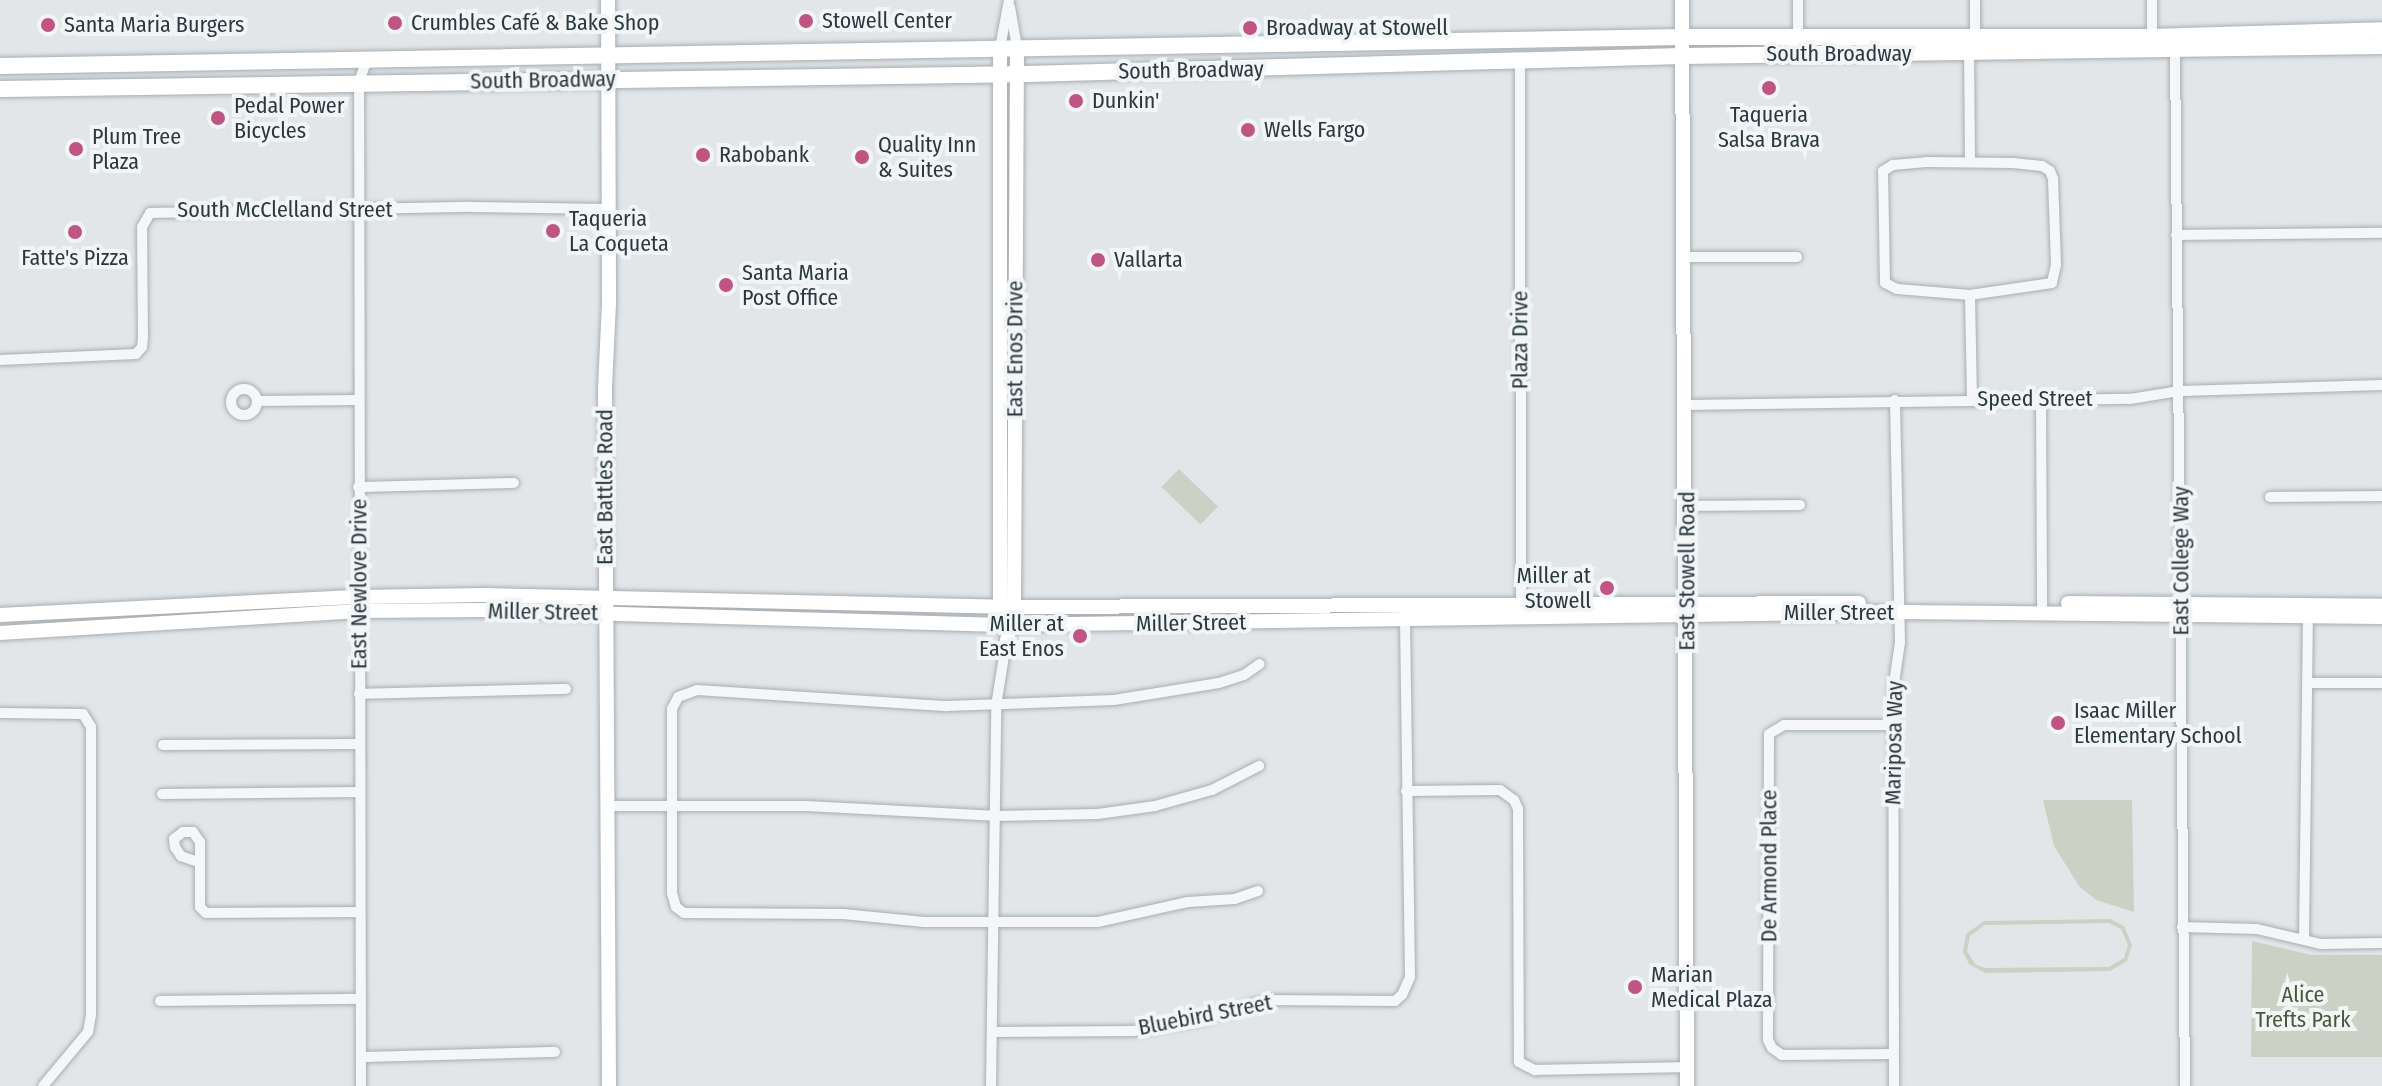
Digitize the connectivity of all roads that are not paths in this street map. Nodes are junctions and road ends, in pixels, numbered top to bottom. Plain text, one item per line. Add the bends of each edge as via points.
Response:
1 (608, 0) edge
2 (1682, 0) edge
3 (1798, 0) edge
4 (1975, 0) edge
5 (2152, 0) edge
6 (1009, 1) edge
7 (2382, 30) edge
8 (1682, 37) junction
9 (2175, 43) junction
10 (2152, 44) junction
11 (1798, 46) junction
12 (1972, 46) junction
13 (2382, 46) edge
14 (1009, 48) junction
15 (608, 54) junction
16 (1682, 56) junction
17 (349, 59) junction
18 (367, 59) junction
19 (1520, 62) junction
20 (0, 66) edge
21 (1009, 74) junction
22 (608, 79) junction
23 (359, 82) junction
24 (0, 89) edge
25 (1970, 161) junction
26 (609, 209) junction
27 (359, 211) junction
28 (2382, 233) edge
29 (2176, 235) junction
30 (1684, 257) junction
31 (1797, 257) dead end
32 (1970, 295) junction
33 (0, 360) edge
34 (2382, 385) edge
35 (2180, 391) junction
36 (1972, 398) junction
37 (2041, 399) junction
38 (358, 400) junction
39 (1895, 400) junction
40 (257, 401) dead end
41 (1686, 405) junction
42 (514, 483) dead end
43 (358, 487) junction
44 (2382, 496) edge
45 (2270, 497) dead end
46 (1800, 505) dead end
47 (1687, 506) junction
48 (606, 596) junction
49 (359, 604) junction
50 (1405, 604) junction
51 (1006, 606) junction
52 (2382, 606) edge
53 (1686, 607) junction
54 (1899, 608) junction
55 (2042, 608) junction
56 (2182, 608) junction
57 (2308, 610) junction
58 (1520, 611) junction
59 (606, 613) junction
60 (0, 615) edge
61 (2382, 617) edge
62 (1405, 621) junction
63 (1006, 625) junction
64 (0, 633) edge
65 (1005, 650) joint
66 (1260, 664) dead end
67 (2308, 683) junction
68 (2382, 683) edge
69 (566, 689) dead end
70 (359, 694) junction
71 (996, 706) junction
72 (0, 713) edge
73 (1893, 725) junction
74 (359, 744) junction
75 (163, 745) dead end
76 (1259, 766) dead end
77 (1406, 791) junction
78 (360, 792) junction
79 (162, 794) dead end
80 (606, 806) junction
81 (672, 806) junction
82 (994, 816) junction
83 (198, 862) dead end
84 (1258, 891) dead end
85 (360, 912) junction
86 (992, 923) junction
87 (2182, 927) junction
88 (2304, 938) junction
89 (2382, 943) edge
90 (361, 999) junction
91 (160, 1001) dead end
92 (992, 1032) junction
93 (555, 1052) dead end
94 (1893, 1054) junction
95 (361, 1057) junction
96 (1687, 1067) junction
97 (43, 1086) edge
98 (361, 1086) edge
99 (609, 1086) edge
100 (991, 1086) edge
101 (1687, 1086) edge
102 (1894, 1086) edge
103 (2185, 1086) edge

1 - 15 street, East Battles Road
2 - 8 street, East Stowell Road
3 - 11 street
4 - 12 street
5 - 10 street
6 - 14 street
6 - 14 street
7 - 9 main road, South Broadway
8 - 11 main road, South Broadway
8 - 14 main road, South Broadway
8 - 16 street, East Stowell Road
9 - 10 main road, South Broadway
9 - 13 main road, South Broadway
9 - 29 street, East College Way
10 - 12 main road, South Broadway
11 - 12 main road, South Broadway
11 - 16 main road, South Broadway
12 - 25 street
14 - 15 main road, South Broadway
14 - 21 street, East Enos Drive
15 - 18 main road, South Broadway
15 - 22 street, East Battles Road
16 - 19 main road, South Broadway
16 - 30 street, East Stowell Road
17 - 18 main road, South Broadway
17 - 20 main road, South Broadway
17 - 23 street, East Newlove Drive
18 - 23 street, East Newlove Drive
19 - 21 main road, South Broadway
19 - 58 street, Plaza Drive
21 - 22 main road, South Broadway
21 - 51 street, East Enos Drive
22 - 23 main road, South Broadway
22 - 26 street, East Battles Road
23 - 24 main road, South Broadway
23 - 27 street, East Newlove Drive
25 - 32 street via 2050,171 2056,265 2055,278 2046,286
25 - 32 street via 1893,165 1883,171 1882,277 1897,289
26 - 27 street, South McClelland Street
26 - 48 street, East Battles Road
27 - 33 street, South McClelland Street via 150,213 142,227 143,337 136,354
27 - 38 street, East Newlove Drive
28 - 29 street
29 - 35 street, East College Way
30 - 31 street
30 - 41 street, East Stowell Road
32 - 36 street
34 - 35 street, Speed Street
35 - 37 street, Speed Street via 2130,399
35 - 56 street, East College Way
36 - 37 street, Speed Street
36 - 39 street, Speed Street
37 - 55 street
38 - 40 street
38 - 43 street, East Newlove Drive
39 - 41 street, Speed Street
39 - 54 street, Mariposa Way
41 - 47 street, East Stowell Road
42 - 43 street
43 - 49 street, East Newlove Drive
44 - 45 street
46 - 47 street
47 - 53 street, East Stowell Road
48 - 49 street, Miller Street
48 - 51 street, Miller Street
48 - 59 street, East Battles Road
49 - 59 street, Miller Street
49 - 60 street, Miller Street
49 - 64 street, Miller Street
49 - 70 street, East Newlove Drive
50 - 51 street, Miller Street
50 - 58 street, Miller Street
50 - 62 street
51 - 63 street, East Enos Drive
52 - 57 street, Miller Street
53 - 54 street, Miller Street
53 - 58 street, Miller Street
53 - 96 street, East Stowell Road
54 - 55 street, Miller Street
54 - 73 street, Mariposa Way
55 - 56 street, Miller Street
56 - 57 street, Miller Street
56 - 87 street, East College Way
57 - 61 street, Miller Street
57 - 67 street
58 - 62 street, Miller Street
59 - 63 street, Miller Street
59 - 80 street, East Battles Road
62 - 63 street, Miller Street
62 - 77 street
63 - 65 street, East Enos Drive
65 - 71 street, East Enos Drive
66 - 71 street via 1244,675 1198,688 1114,700
67 - 68 street
67 - 88 street
69 - 70 street
70 - 74 street, East Newlove Drive
71 - 81 street via 697,690 678,697 672,709
71 - 82 street, East Enos Drive
72 - 97 street via 72,713 88,719 91,727 91,1015 88,1032
73 - 94 street, Mariposa Way
73 - 94 street, De Armond Place via 1784,725 1769,734 1768,1040 1782,1055
74 - 75 street
74 - 78 street, East Newlove Drive
76 - 82 street via 1234,782 1155,806 1109,813
77 - 92 street, Bluebird Street via 1410,977 1395,1001 1268,1000 1170,1027
77 - 96 street via 1500,790 1514,800 1519,820 1519,1062 1530,1069
78 - 79 street
78 - 85 street, East Newlove Drive
80 - 81 street
80 - 99 street, East Battles Road
81 - 82 street via 806,806
81 - 86 street via 672,893 679,911 696,916 828,914
82 - 86 street, East Enos Drive
83 - 85 street via 200,907 206,913
84 - 86 street via 1098,922
85 - 90 street, East Newlove Drive
86 - 92 street, East Enos Drive
87 - 88 street via 2257,929
87 - 103 street, East College Way
88 - 89 street via 2321,944
90 - 91 street
90 - 95 street, East Newlove Drive
92 - 100 street, East Enos Drive
93 - 95 street
94 - 102 street, Mariposa Way
95 - 98 street, East Newlove Drive
96 - 101 street, East Stowell Road

